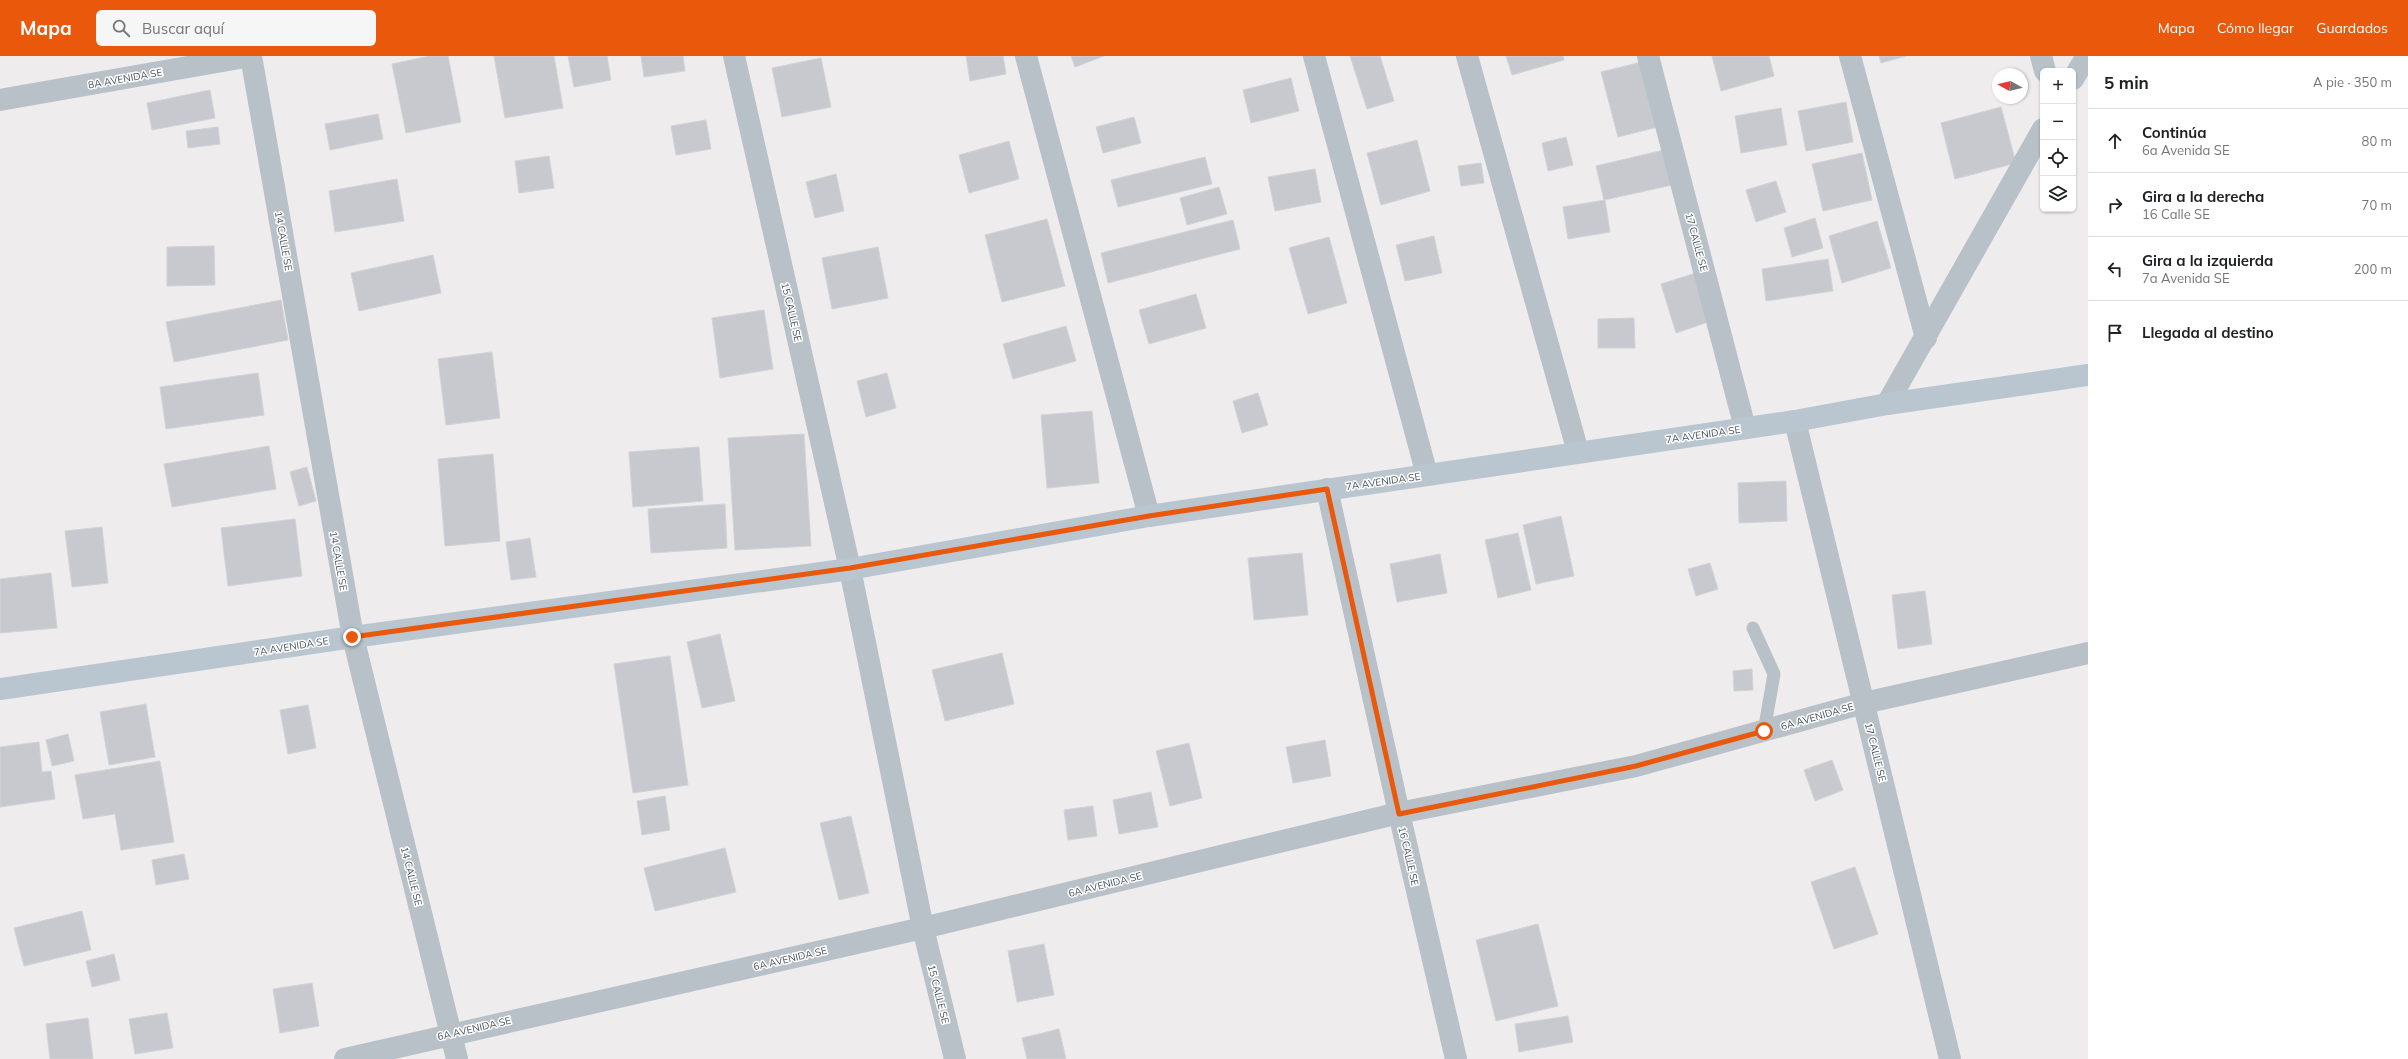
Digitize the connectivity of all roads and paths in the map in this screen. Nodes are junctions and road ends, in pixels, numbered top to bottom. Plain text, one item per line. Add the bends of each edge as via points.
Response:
1 (251, 56) edge
2 (734, 56) edge
3 (1026, 56) edge
4 (1314, 56) edge
5 (1467, 56) edge
6 (1648, 56) edge
7 (1850, 56) edge
8 (2041, 56) edge
9 (2087, 56) edge
10 (2044, 68) edge
11 (2076, 74) edge
12 (0, 100) edge
13 (2040, 134) edge
14 (1926, 338) junction
15 (2088, 375) edge
16 (1887, 404) junction
17 (1795, 421) junction
18 (1745, 428) junction
19 (1578, 452) junction
20 (1427, 475) junction
21 (1327, 489) junction
22 (1149, 516) junction
23 (850, 568) junction
24 (1753, 628) dead end
25 (352, 637) junction
26 (2088, 653) edge
27 (0, 689) edge
28 (1864, 703) junction
29 (1764, 731) junction
30 (1399, 814) junction
31 (923, 928) junction
32 (451, 1033) junction
33 (345, 1059) edge
34 (457, 1059) edge
35 (955, 1059) edge
36 (1456, 1059) edge
37 (1950, 1059) edge

1 - 12 street, 8A AVENIDA SE
1 - 25 street, 14 CALLE SE
2 - 23 street, 15 CALLE SE
3 - 22 street
4 - 20 street
5 - 19 street
6 - 18 street, 17 CALLE SE
7 - 14 street
8 - 10 street
9 - 11 street
13 - 14 street
14 - 16 street
15 - 16 street, 7A AVENIDA SE
16 - 17 street, 7A AVENIDA SE
17 - 18 street, 7A AVENIDA SE
17 - 28 street, 17 CALLE SE
18 - 19 street, 7A AVENIDA SE
19 - 20 street, 7A AVENIDA SE
20 - 21 street, 7A AVENIDA SE
21 - 22 street, 7A AVENIDA SE
21 - 30 street, 16 CALLE SE
22 - 23 street, 7A AVENIDA SE
23 - 25 street, 7A AVENIDA SE
23 - 31 street, 15 CALLE SE
24 - 29 lane via 1774,674
25 - 27 street, 7A AVENIDA SE
25 - 32 street, 14 CALLE SE
26 - 28 street, 6A AVENIDA SE
28 - 29 street, 6A AVENIDA SE
28 - 37 street, 17 CALLE SE
29 - 30 street, 6A AVENIDA SE via 1636,766
30 - 31 street, 6A AVENIDA SE
30 - 36 street, 16 CALLE SE
31 - 32 street, 6A AVENIDA SE
31 - 35 street, 15 CALLE SE
32 - 33 street, 6A AVENIDA SE
32 - 34 street, 14 CALLE SE

